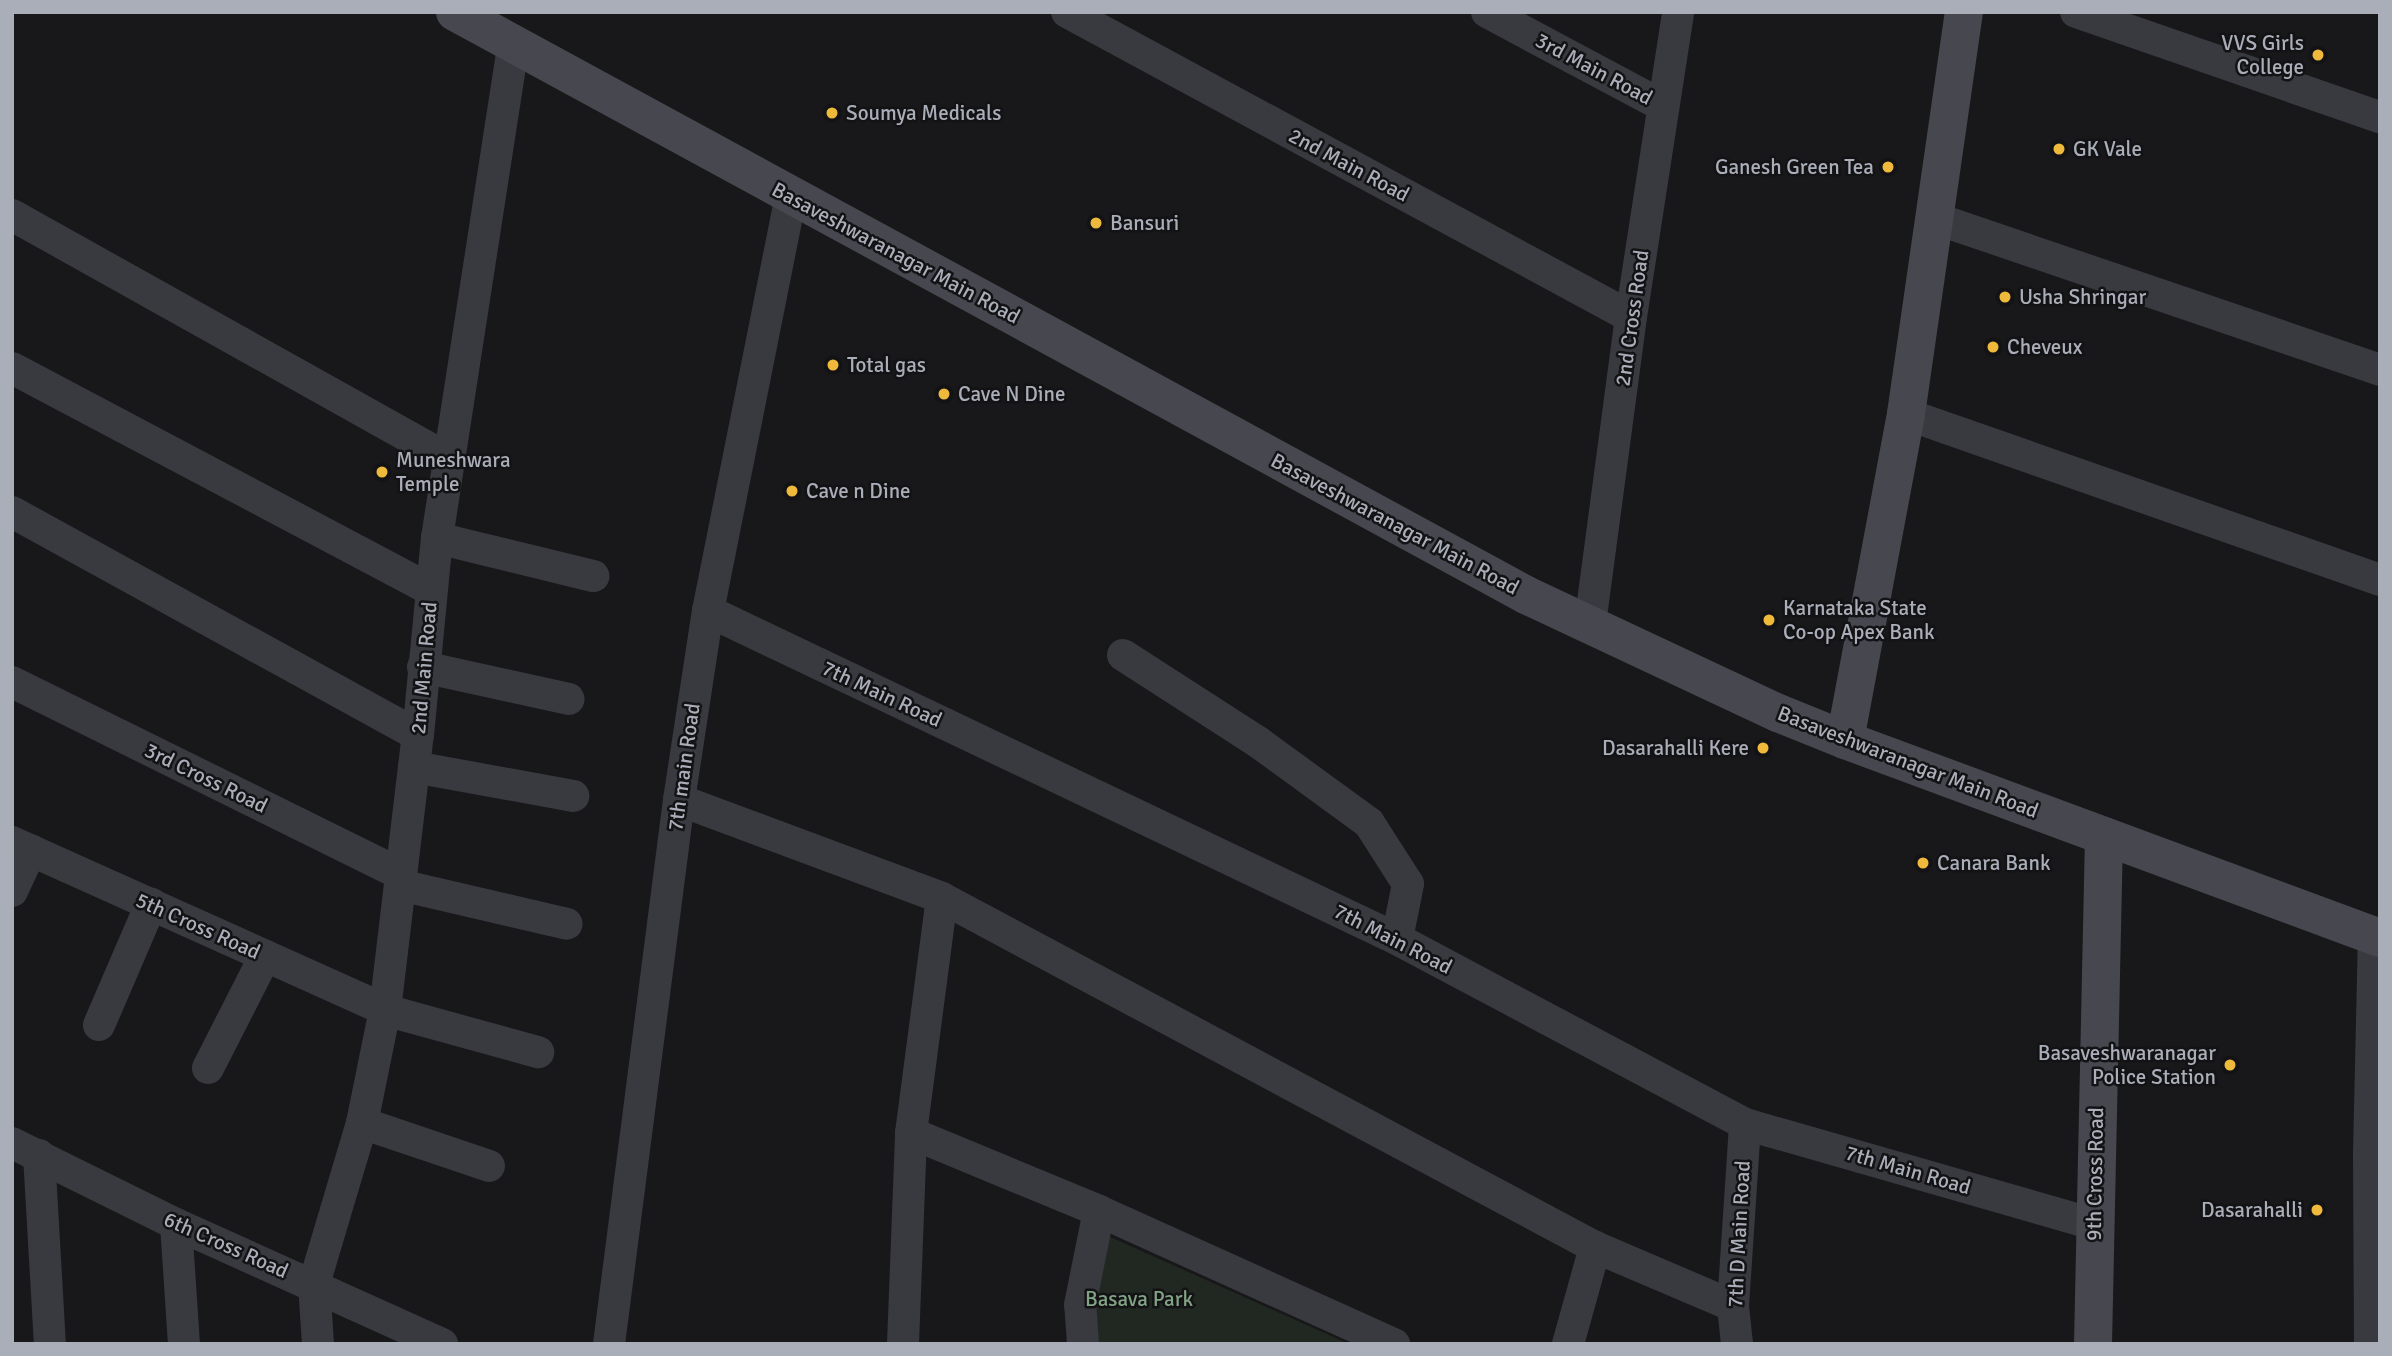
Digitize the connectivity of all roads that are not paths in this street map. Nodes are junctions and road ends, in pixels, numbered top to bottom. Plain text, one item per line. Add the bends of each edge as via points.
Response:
1 (455, 12) edge
2 (1067, 12) edge
3 (1488, 12) edge
4 (1678, 12) edge
5 (1964, 12) edge
6 (2076, 12) edge
7 (513, 46) junction
8 (1663, 106) junction
9 (2380, 117) edge
10 (791, 196) junction
11 (12, 215) edge
12 (1937, 219) junction
13 (1631, 317) junction
14 (12, 368) edge
15 (2380, 370) edge
16 (1906, 414) junction
17 (448, 459) junction
18 (12, 512) edge
19 (437, 538) junction
20 (593, 576) dead end
21 (2380, 580) edge
22 (431, 590) junction
23 (708, 611) junction
24 (1590, 624) junction
25 (1123, 655) dead end
26 (423, 667) junction
27 (12, 682) edge
28 (569, 699) dead end
29 (418, 735) junction
30 (1845, 740) junction
31 (414, 767) junction
32 (573, 796) dead end
33 (679, 800) junction
34 (2104, 836) junction
35 (22, 846) edge
36 (400, 879) junction
37 (12, 891) edge
38 (942, 898) junction
39 (151, 905) junction
40 (567, 924) dead end
41 (2377, 937) edge
42 (1396, 939) junction
43 (265, 956) junction
44 (384, 1010) junction
45 (99, 1025) dead end
46 (538, 1052) dead end
47 (208, 1068) dead end
48 (362, 1123) junction
49 (1745, 1124) junction
50 (911, 1133) junction
51 (26, 1149) edge
52 (489, 1166) dead end
53 (1099, 1211) junction
54 (176, 1224) junction
55 (2094, 1224) junction
56 (1595, 1247) junction
57 (314, 1284) junction
58 (1733, 1306) junction
59 (50, 1344) edge
60 (184, 1344) edge
61 (318, 1344) edge
62 (442, 1344) edge
63 (609, 1344) edge
64 (903, 1344) edge
65 (1083, 1344) edge
66 (1394, 1344) edge
67 (1568, 1344) edge
68 (1737, 1344) edge
69 (2093, 1344) edge
70 (2370, 1344) edge

1 - 7 main road, Basaveshwaranagar Main Road
2 - 13 street, 2nd Main Road
3 - 8 street, 3rd Main Road
4 - 8 street, 2nd Cross Road
5 - 12 main road
6 - 9 street
7 - 10 main road, Basaveshwaranagar Main Road
7 - 17 street, 2nd Main Road
8 - 13 street, 2nd Cross Road
10 - 23 street, 7th main Road
10 - 24 main road, Basaveshwaranagar Main Road via 1526,595
11 - 17 street
12 - 15 street
12 - 16 main road
13 - 24 street, 2nd Cross Road
14 - 22 street
16 - 21 street
16 - 30 main road
17 - 19 street, 2nd Main Road
18 - 29 street
19 - 20 street
19 - 22 street, 2nd Main Road
22 - 26 street, 2nd Main Road
23 - 33 street, 7th main Road
23 - 42 street, 7th Main Road
24 - 30 main road, Basaveshwaranagar Main Road
25 - 42 street via 1258,742 1369,823 1408,884
26 - 28 street
26 - 29 street, 2nd Main Road
27 - 36 street, 3rd Cross Road
29 - 31 street, 2nd Main Road
30 - 34 main road, Basaveshwaranagar Main Road
31 - 32 street
31 - 36 street, 2nd Main Road
33 - 38 street
33 - 63 street, 7th main Road
34 - 41 main road, Basaveshwaranagar Main Road
34 - 55 main road, 9th Cross Road
35 - 37 street
35 - 39 street, 5th Cross Road
36 - 40 street, 3rd Cross Road
36 - 44 street, 2nd Main Road
38 - 50 street
38 - 56 street
39 - 43 street, 5th Cross Road
39 - 45 street
41 - 70 street
42 - 49 street, 7th Main Road
43 - 44 street, 5th Cross Road
43 - 47 street
44 - 46 street, 5th Cross Road
44 - 48 street, 2nd Main Road
48 - 52 street
48 - 57 street, 2nd Main Road
49 - 55 street, 7th Main Road
49 - 58 street, 7th D Main Road
50 - 53 street
50 - 64 street
51 - 54 street, 6th Cross Road
51 - 59 street
53 - 65 street via 1080,1305
53 - 66 street
54 - 57 street, 6th Cross Road
54 - 60 street
55 - 69 main road, 9th Cross Road
56 - 58 street
56 - 67 street
57 - 61 street
57 - 62 street, 6th Cross Road
58 - 68 street, 7th D Main Road

